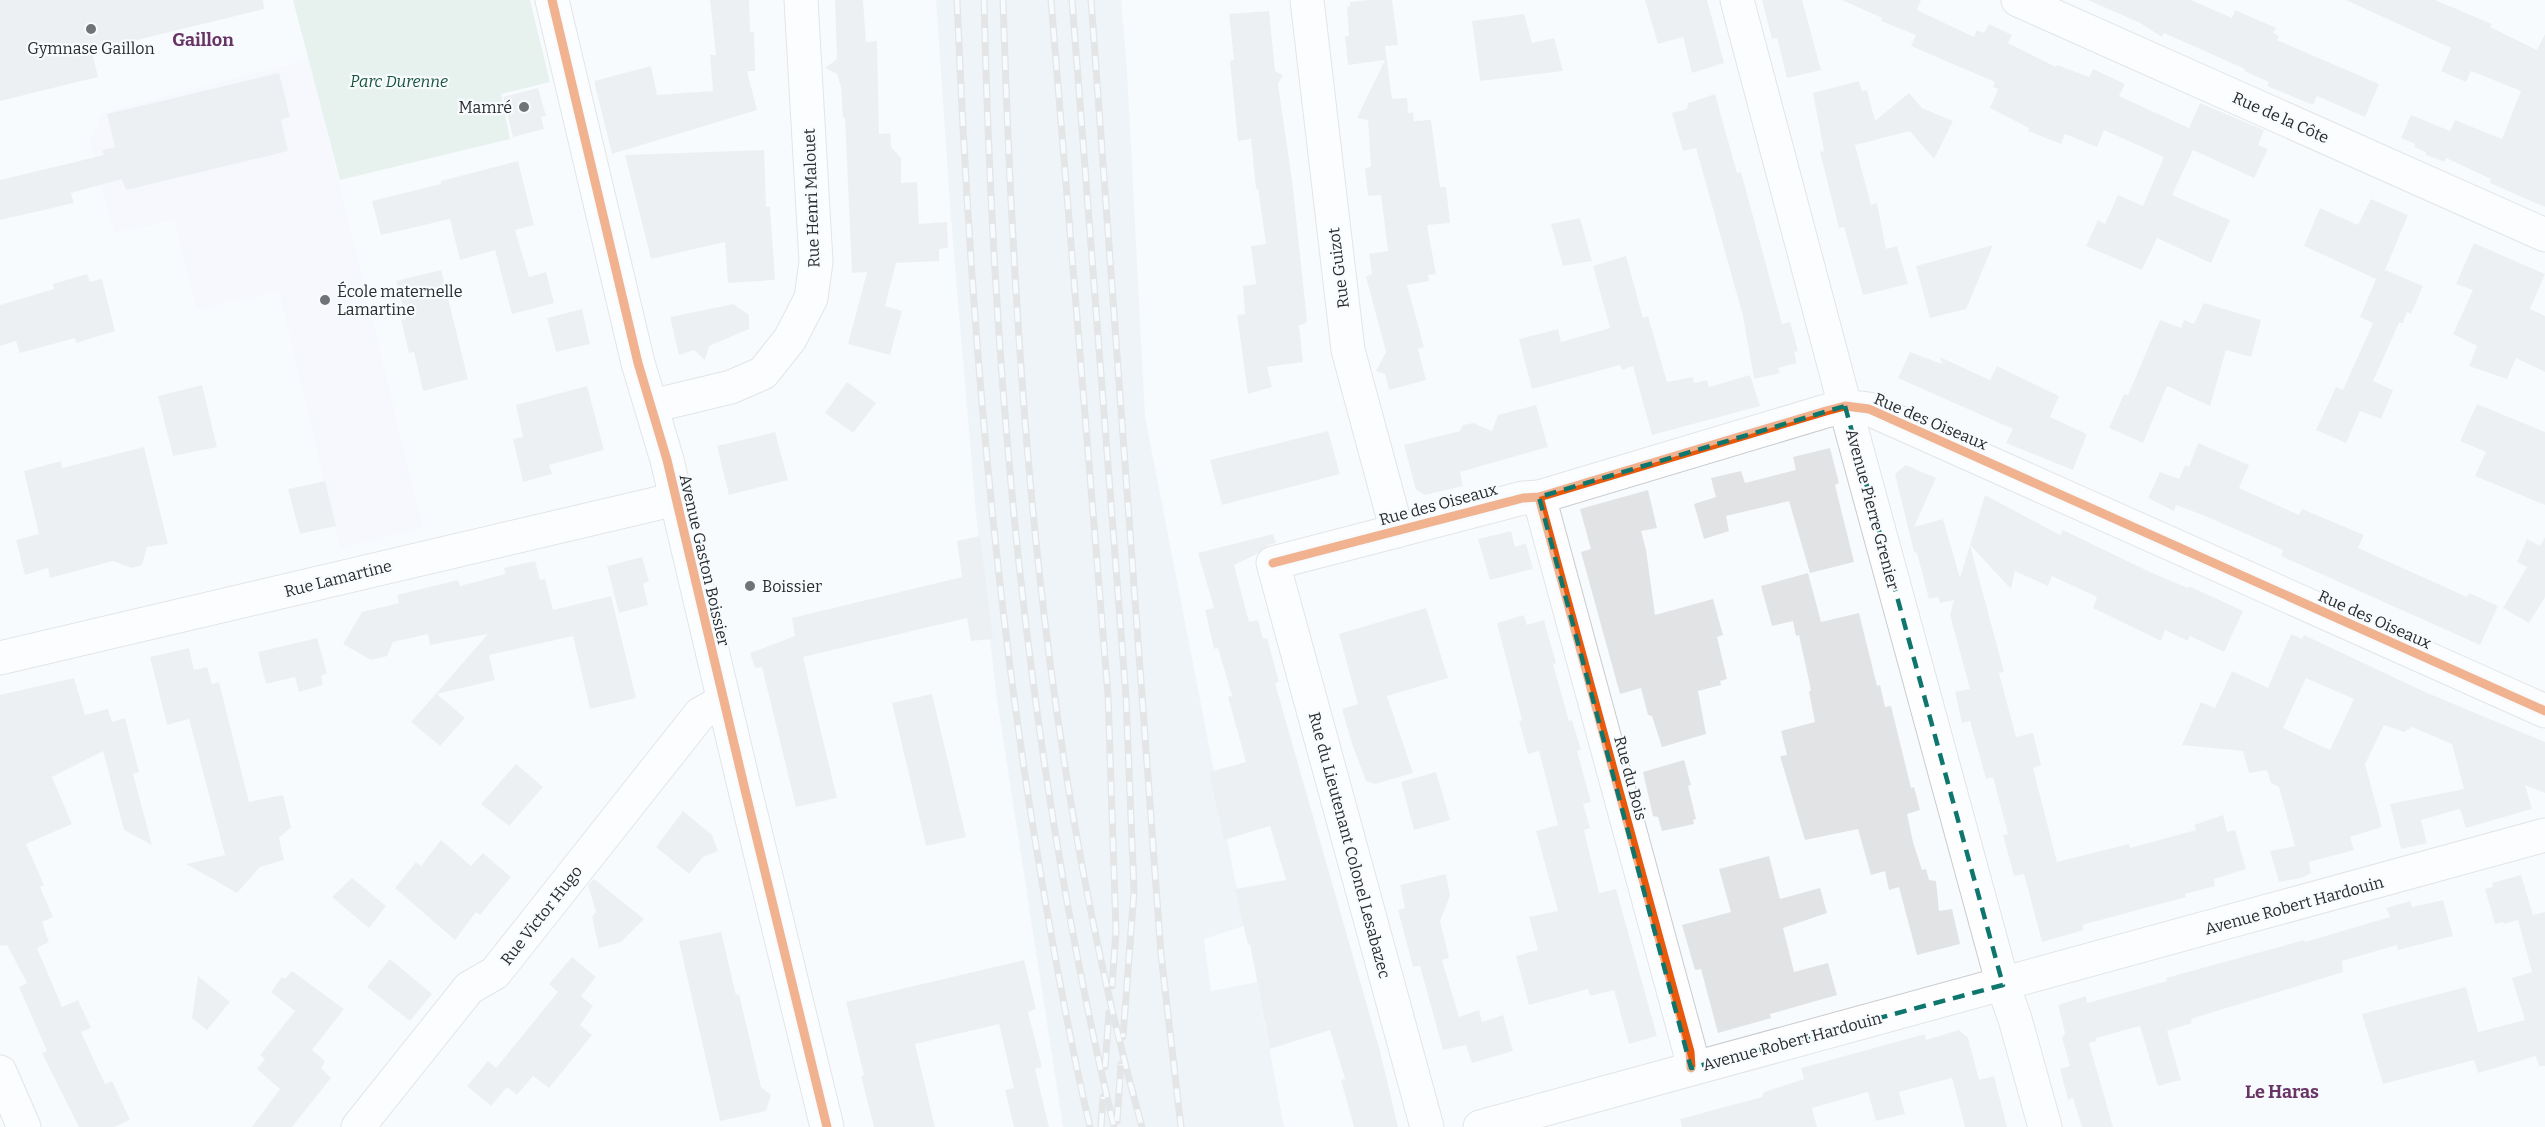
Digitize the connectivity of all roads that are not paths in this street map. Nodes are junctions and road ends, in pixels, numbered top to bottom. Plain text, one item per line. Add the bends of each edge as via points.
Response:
1 (552, 0) edge
2 (801, 0) edge
3 (1306, 0) edge
4 (1737, 0) edge
5 (2018, 0) edge
6 (2545, 235) edge
7 (652, 406) junction
8 (1845, 406) junction
9 (1539, 497) junction
10 (676, 499) junction
11 (1397, 531) junction
12 (1273, 563) joint
13 (0, 658) edge
14 (723, 701) junction
15 (2545, 711) edge
16 (2545, 835) edge
17 (2003, 985) junction
18 (1691, 1068) junction
19 (0, 1072) edge
20 (24, 1127) edge
21 (358, 1127) edge
22 (827, 1127) edge
23 (1427, 1127) edge
24 (1480, 1127) edge
25 (2045, 1127) edge

1 - 7 street, Avenue Gaston Boissier via 638,363
2 - 7 street, Rue Henri Malouet via 816,262 811,298 790,339 763,373 730,387
3 - 11 street, Rue Guizot via 1348,350
4 - 8 street, Avenue Pierre Grenier
5 - 6 street, Rue de la Côte
7 - 10 street, Avenue Gaston Boissier
8 - 9 street, Rue des Oiseaux
8 - 15 street, Rue des Oiseaux via 1869,409
8 - 17 street, Avenue Pierre Grenier
9 - 11 street, Rue des Oiseaux
9 - 18 street, Rue du Bois via 1690,1052
10 - 13 street, Rue Lamartine
10 - 14 street, Avenue Gaston Boissier
11 - 12 street, Rue des Oiseaux
12 - 23 street, Rue du Lieutenant Colonel Lesabazec
14 - 21 street, Rue Victor Hugo via 700,714 495,973 470,988
14 - 22 street, Avenue Gaston Boissier
16 - 17 street, Avenue Robert Hardouin
17 - 18 street, Avenue Robert Hardouin
17 - 25 street, Avenue Pierre Grenier
18 - 24 street, Avenue Robert Hardouin
19 - 20 street

